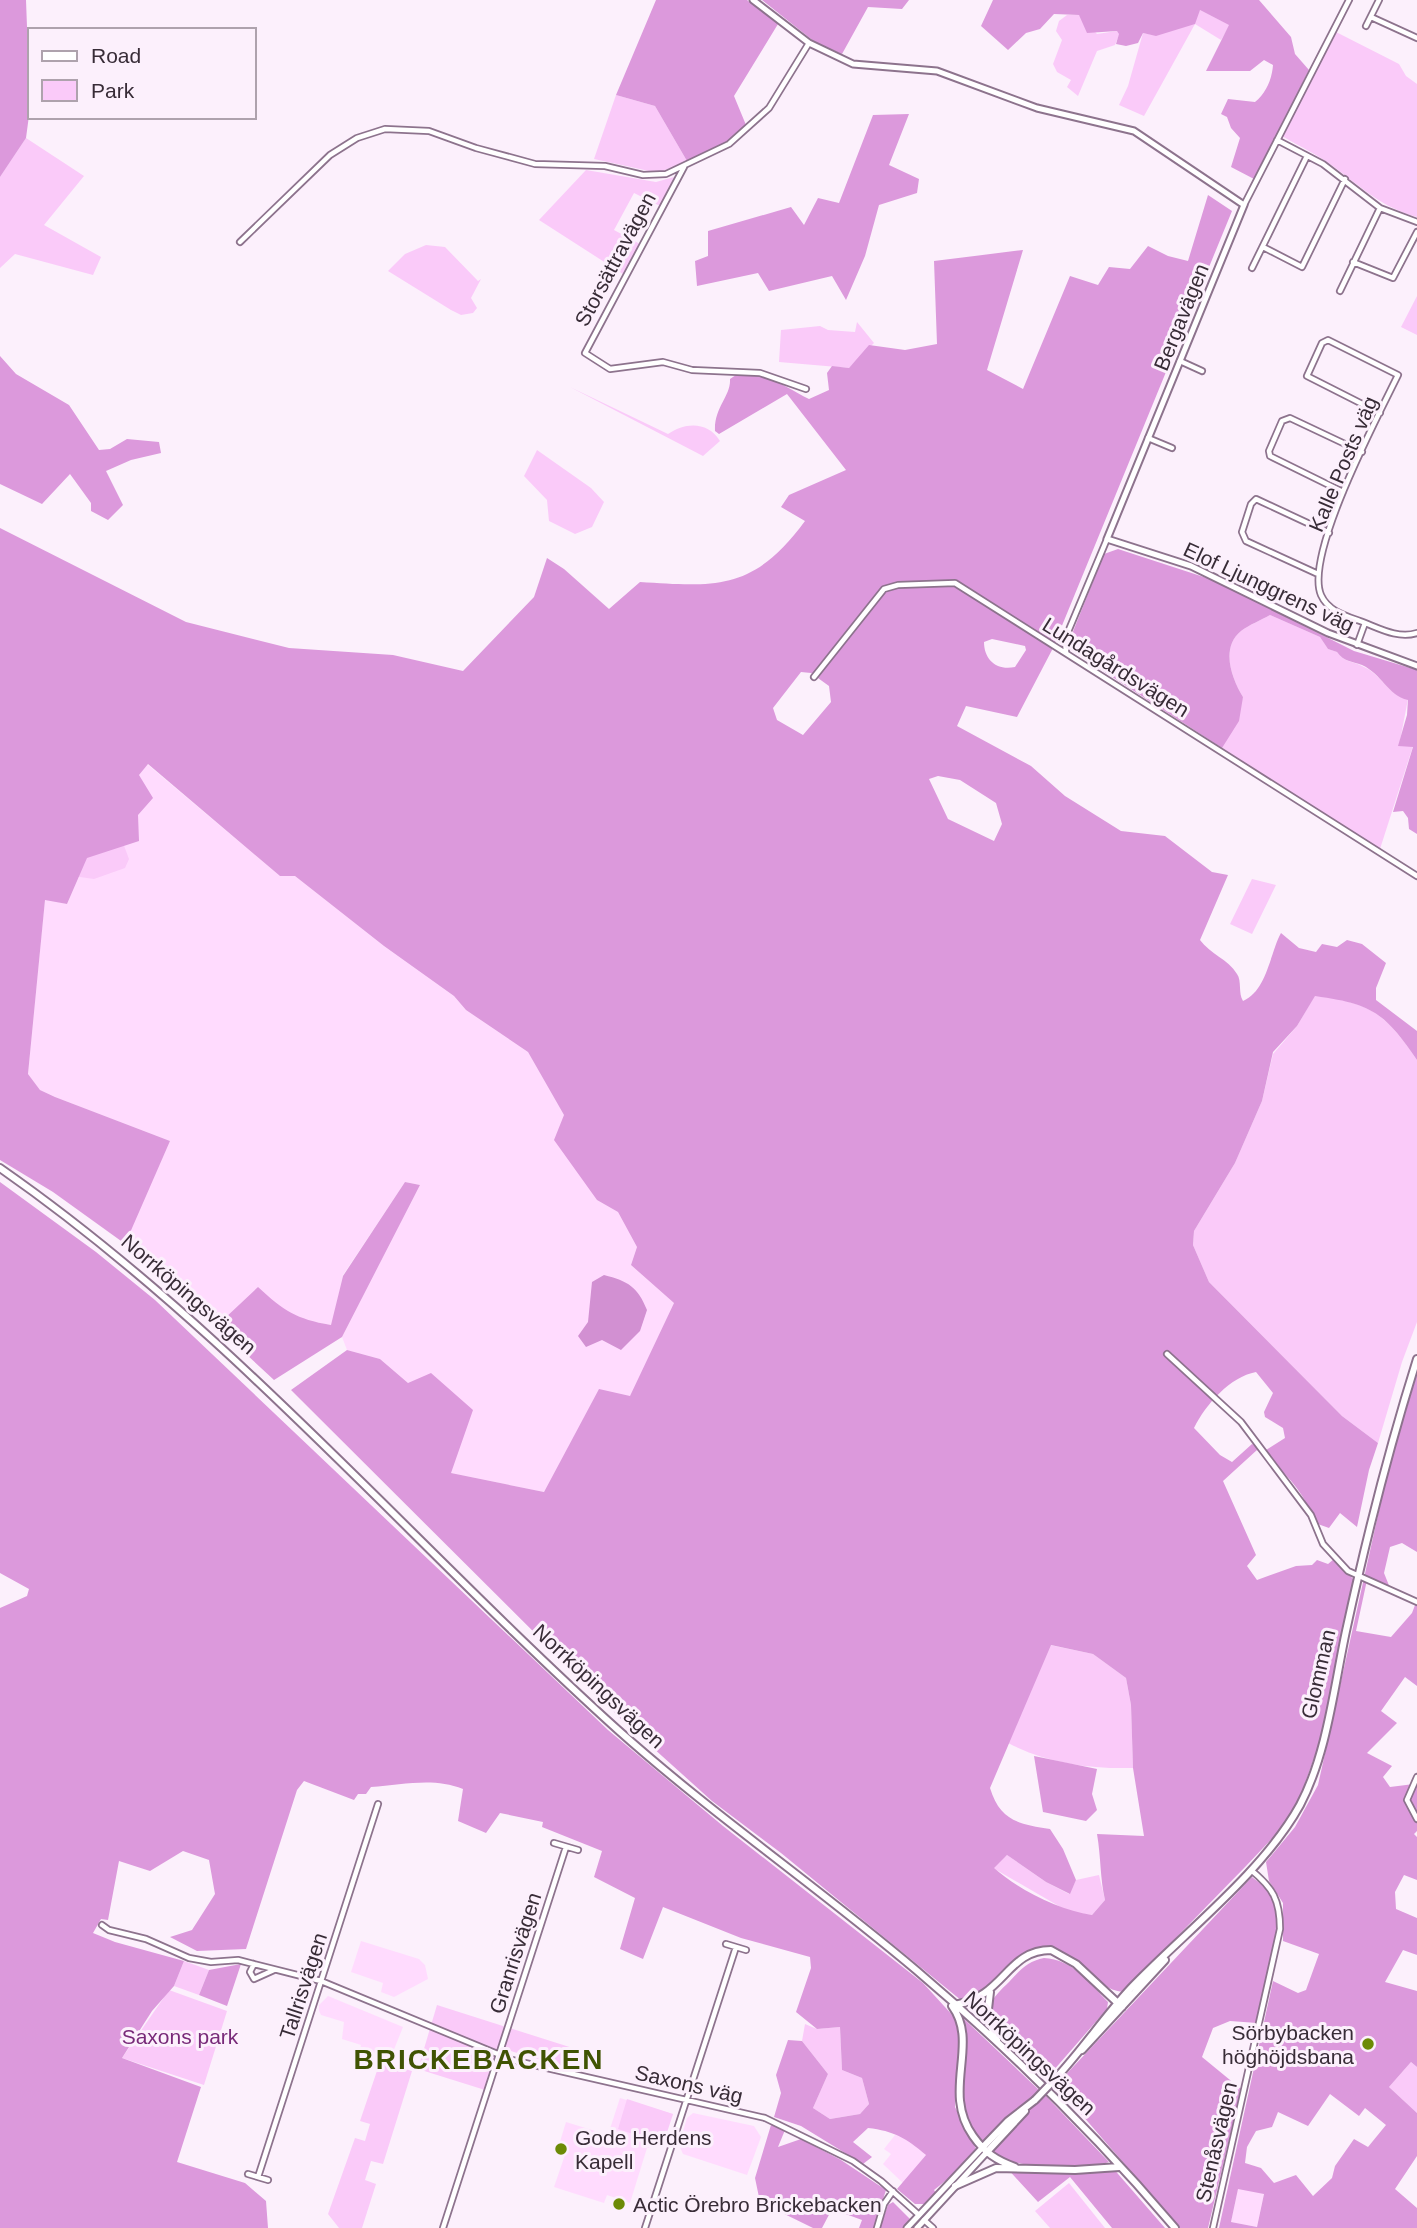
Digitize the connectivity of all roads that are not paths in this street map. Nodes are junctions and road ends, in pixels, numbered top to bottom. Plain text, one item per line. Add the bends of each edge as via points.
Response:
1 (753, 0) edge
2 (1349, 0) edge
3 (1379, 0) edge
4 (1370, 17) junction
5 (1366, 26) dead end
6 (1417, 38) edge
7 (809, 43) junction
8 (1277, 140) junction
9 (1307, 155) junction
10 (688, 165) junction
11 (1345, 179) junction
12 (1244, 205) junction
13 (1380, 208) junction
14 (1417, 222) edge
15 (1417, 232) edge
16 (240, 242) dead end
17 (1263, 247) junction
18 (1353, 262) junction
19 (1252, 268) dead end
20 (1340, 291) dead end
21 (1180, 361) junction
22 (1202, 371) dead end
23 (806, 389) dead end
24 (1380, 413) junction
25 (1148, 438) junction
26 (1172, 448) dead end
27 (1362, 452) junction
28 (1343, 492) junction
29 (1329, 533) junction
30 (1242, 536) junction
31 (1233, 537) dead end
32 (1107, 538) junction
33 (1318, 574) junction
34 (1365, 623) junction
35 (1417, 632) edge
36 (1357, 645) junction
37 (1067, 653) junction
38 (1417, 666) edge
39 (814, 677) dead end
40 (1417, 876) edge
41 (0, 1168) edge
42 (1167, 1354) dead end
43 (1417, 1359) edge
44 (1358, 1576) junction
45 (1417, 1602) edge
46 (1417, 1777) edge
47 (378, 1804) dead end
48 (1417, 1819) edge
49 (554, 1843) dead end
50 (566, 1847) junction
51 (578, 1850) dead end
52 (1250, 1869) junction
53 (102, 1925) dead end
54 (726, 1944) dead end
55 (736, 1947) junction
56 (746, 1950) dead end
57 (255, 1964) junction
58 (275, 1969) junction
59 (321, 1981) junction
60 (989, 1992) junction
61 (947, 1998) junction
62 (954, 2005) junction
63 (1120, 2005) junction
64 (1000, 2046) junction
65 (499, 2055) junction
66 (687, 2098) junction
67 (984, 2150) junction
68 (1015, 2167) junction
69 (1121, 2168) junction
70 (248, 2174) dead end
71 (258, 2177) junction
72 (268, 2180) dead end
73 (955, 2186) junction
74 (893, 2191) junction
75 (921, 2217) junction
76 (443, 2228) edge
77 (645, 2228) edge
78 (877, 2228) edge
79 (907, 2228) edge
80 (917, 2228) edge
81 (933, 2228) edge
82 (1175, 2228) edge
83 (1213, 2228) edge

1 - 7 street
2 - 8 street, Bergavägen
3 - 4 street
4 - 5 street
4 - 6 street
7 - 10 street via 769,108 729,145
7 - 12 street via 853,64 937,71 1037,108 1123,127
8 - 9 street
8 - 12 street, Bergavägen
9 - 11 street
9 - 17 street
10 - 16 street via 652,175 605,166 544,165 429,131 376,131 330,155
10 - 23 street, Storsättravägen via 673,185 585,353 610,369 663,362 692,370 760,373
11 - 13 street
11 - 17 street via 1301,270
12 - 21 street, Bergavägen
13 - 14 street
13 - 18 street
15 - 18 street via 1393,278
17 - 19 street
18 - 20 street
21 - 22 street
21 - 25 street, Bergavägen
24 - 24 street, Kalle Posts väg via 1398,375 1326,340 1322,343 1307,372 1309,378
24 - 27 street, Kalle Posts väg
25 - 26 street
25 - 32 street, Bergavägen
27 - 28 street, Kalle Posts väg
27 - 28 street via 1290,418 1282,421 1270,456
28 - 29 street, Kalle Posts väg
29 - 30 street via 1256,499
29 - 33 street, Kalle Posts väg
30 - 31 street
30 - 33 street
32 - 36 street, Elof Ljunggrens väg via 1222,579
32 - 37 street, Bergavägen via 1065,639
33 - 34 street via 1325,603
34 - 35 street via 1399,635
34 - 36 street
36 - 38 street, Elof Ljunggrens väg
37 - 39 street, Lundagårdsvägen via 954,583 898,584 884,589
37 - 40 street, Lundagårdsvägen
41 - 61 main road, Norrköpingsvägen via 106,1245 227,1349 657,1764
42 - 44 street via 1236,1416 1311,1515 1323,1544
43 - 44 main road, Glomman
44 - 45 street
44 - 52 main road, Glomman via 1311,1779 1291,1820
46 - 48 street via 1407,1800
47 - 59 street, Tallrisvägen
49 - 50 street
50 - 51 street
50 - 65 street, Granrisvägen
52 - 63 main road, Glomman
52 - 83 street, Stenåsvägen via 1275,1894 1280,1929
53 - 57 street, Saxons väg via 189,1958
54 - 55 street
55 - 56 street
55 - 66 street
57 - 58 street, Saxons väg
57 - 58 street, Saxons väg via 250,1972 254,1979
58 - 59 street, Saxons väg
59 - 65 street, Saxons väg
59 - 71 street, Tallrisvägen
60 - 62 main road
60 - 63 main road via 1024,1955 1051,1950 1076,1964
60 - 64 main road via 987,2018
61 - 62 main road, Norrköpingsvägen
61 - 67 main road via 958,2014 962,2032 960,2114
62 - 64 main road, Norrköpingsvägen
63 - 67 main road, Glomman, bridge
64 - 69 main road, Norrköpingsvägen
65 - 66 street, Saxons väg
65 - 76 street, Granrisvägen
66 - 74 street, Saxons väg via 745,2112 798,2132 846,2157
66 - 77 street
67 - 68 main road
67 - 73 street
67 - 75 street
68 - 69 main road
68 - 73 main road via 985,2171
69 - 82 main road, Norrköpingsvägen
70 - 71 street
71 - 72 street
73 - 75 street
74 - 75 street, Saxons väg
74 - 78 street
75 - 79 street
75 - 80 street
75 - 81 street, Saxons väg

